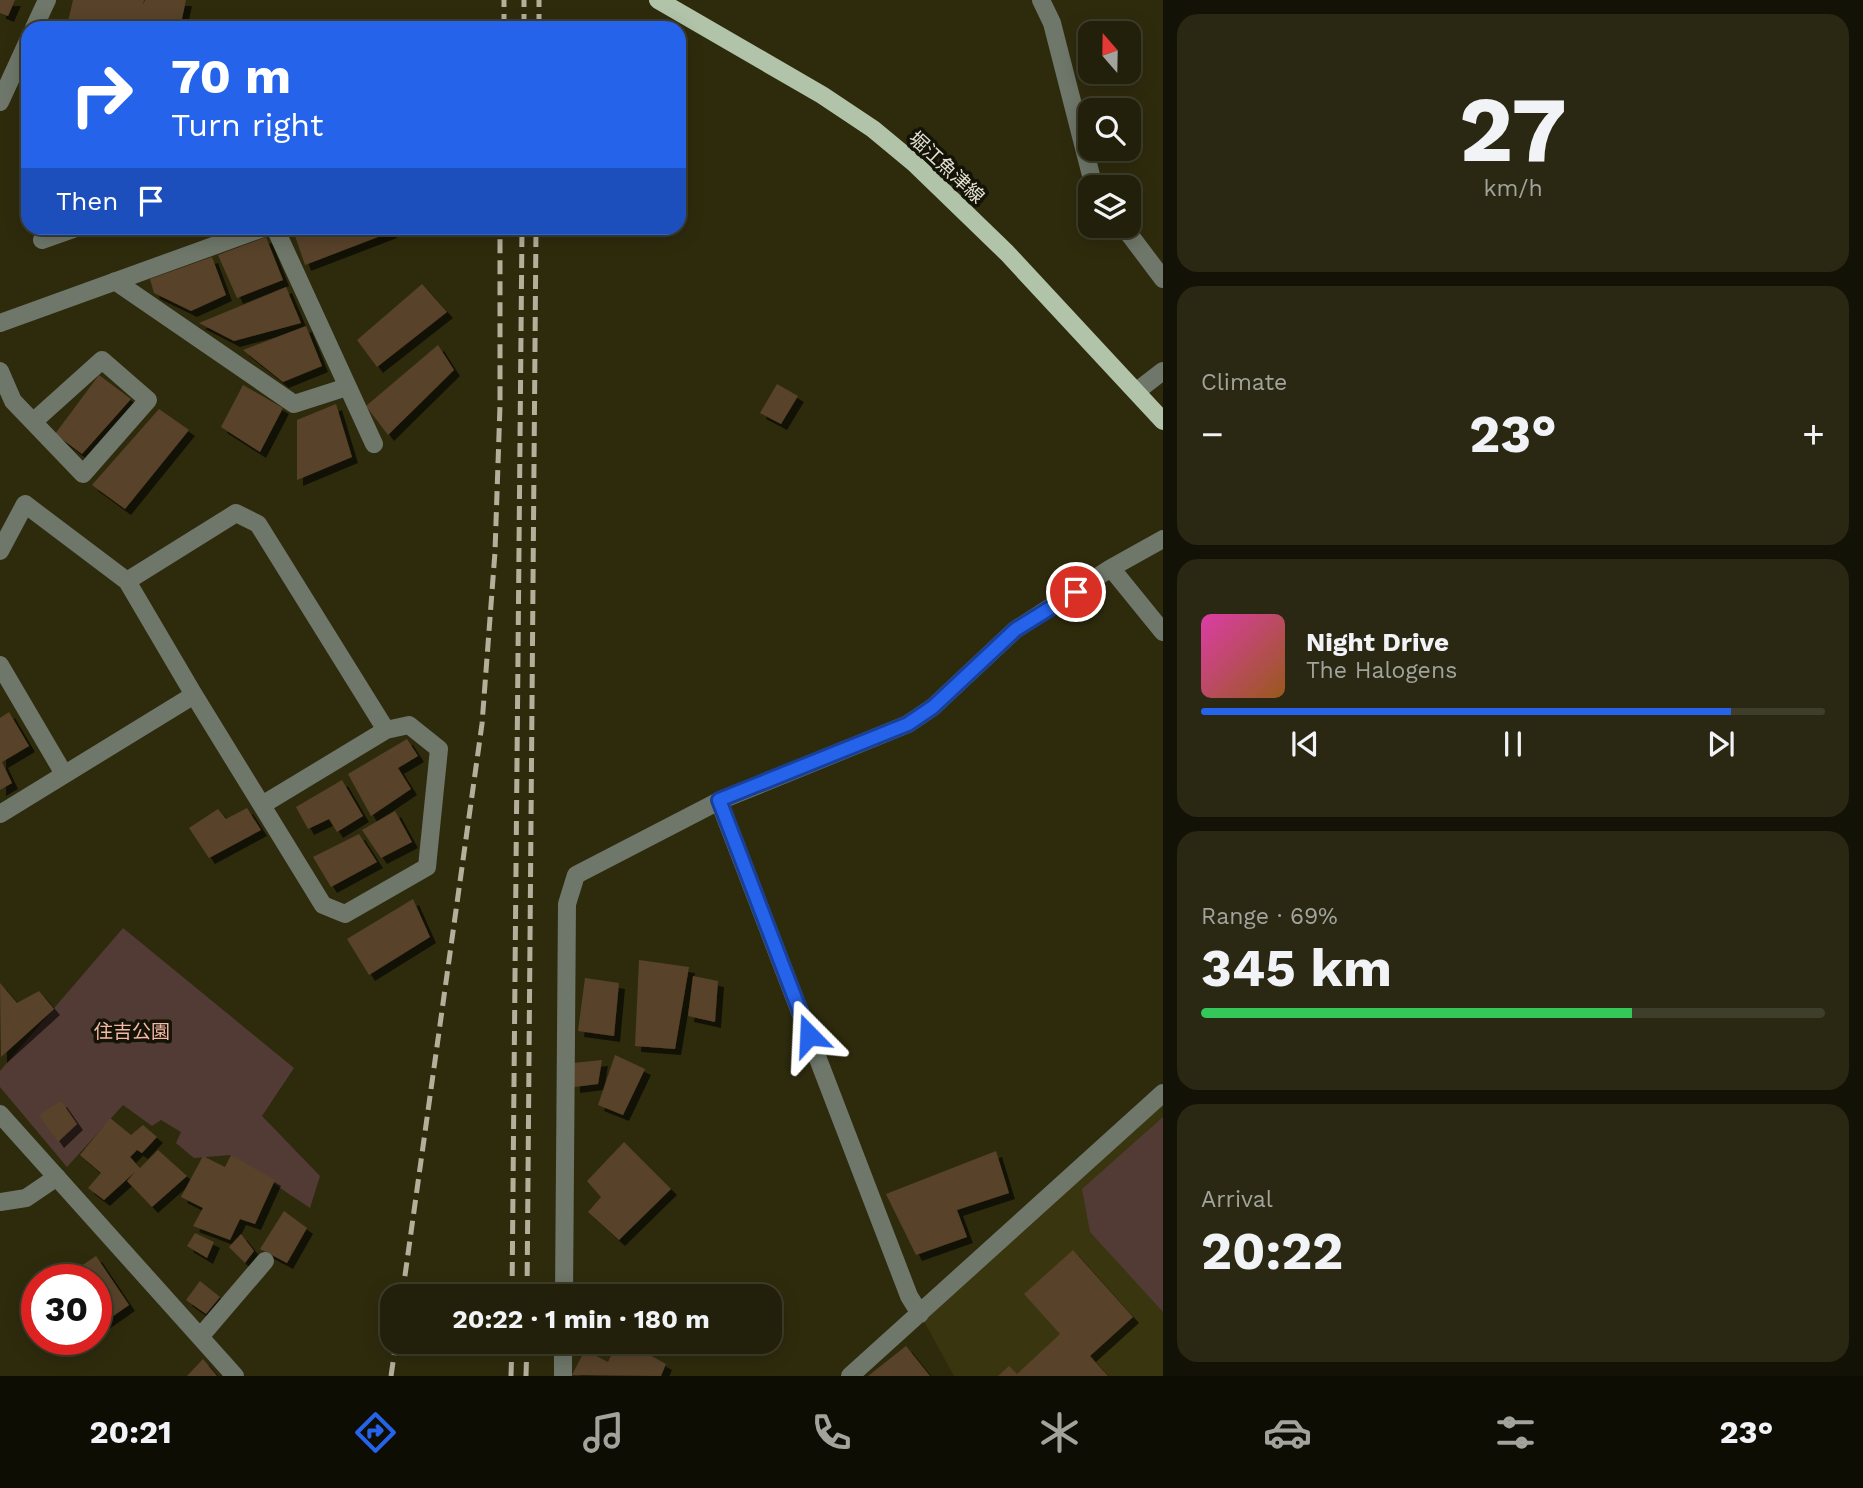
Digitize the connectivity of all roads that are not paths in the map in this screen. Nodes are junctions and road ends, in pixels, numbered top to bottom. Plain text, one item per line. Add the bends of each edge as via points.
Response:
1 (47, 0) edge
2 (658, 0) edge
3 (1041, 0) edge
4 (37, 21) edge
5 (21, 56) edge
6 (0, 102) edge
7 (1091, 175) edge
8 (56, 235) edge
9 (243, 235) edge
10 (278, 235) edge
11 (1132, 238) edge
12 (42, 240) dead end
13 (1163, 279) edge
14 (115, 281) junction
15 (0, 323) edge
16 (0, 371) edge
17 (1163, 371) edge
18 (347, 387) junction
19 (1136, 391) junction
20 (1163, 421) edge
21 (33, 422) junction
22 (374, 444) dead end
23 (1163, 539) edge
24 (0, 551) edge
25 (1111, 568) junction
26 (127, 581) junction
27 (1163, 632) edge
28 (0, 665) edge
29 (194, 695) junction
30 (386, 730) junction
31 (64, 774) junction
32 (719, 800) junction
33 (262, 805) junction
34 (0, 814) edge
35 (1163, 1093) edge
36 (0, 1114) edge
37 (57, 1177) junction
38 (0, 1202) edge
39 (265, 1261) dead end
40 (564, 1284) edge
41 (920, 1314) junction
42 (200, 1337) junction
43 (563, 1354) edge
44 (235, 1376) edge
45 (564, 1376) edge
46 (850, 1376) edge

1 - 4 street
2 - 19 main road, 堀江魚津線 via 822,95 883,137 1007,253
3 - 7 street via 1052,23
5 - 6 street
8 - 12 street
9 - 14 street
10 - 18 street
11 - 13 street
14 - 15 street
14 - 18 street via 295,404
16 - 21 street via 13,401
17 - 19 street
18 - 22 street
19 - 20 main road, 堀江魚津線
21 - 21 street via 83,474 148,400 102,360
23 - 25 street
24 - 26 street via 25,504
25 - 27 street
25 - 32 street via 1015,630 933,707 908,724
26 - 29 street
26 - 30 street via 236,513 258,524
28 - 31 street
29 - 31 street
29 - 33 street
30 - 33 street
30 - 33 street via 409,726 439,749 426,867 345,914 323,905
31 - 34 street
32 - 40 street via 576,875 567,904
32 - 41 street via 909,1296
35 - 41 street
36 - 37 street
37 - 38 street via 26,1198
37 - 42 street
39 - 42 street
41 - 46 street
42 - 44 street
43 - 45 street

